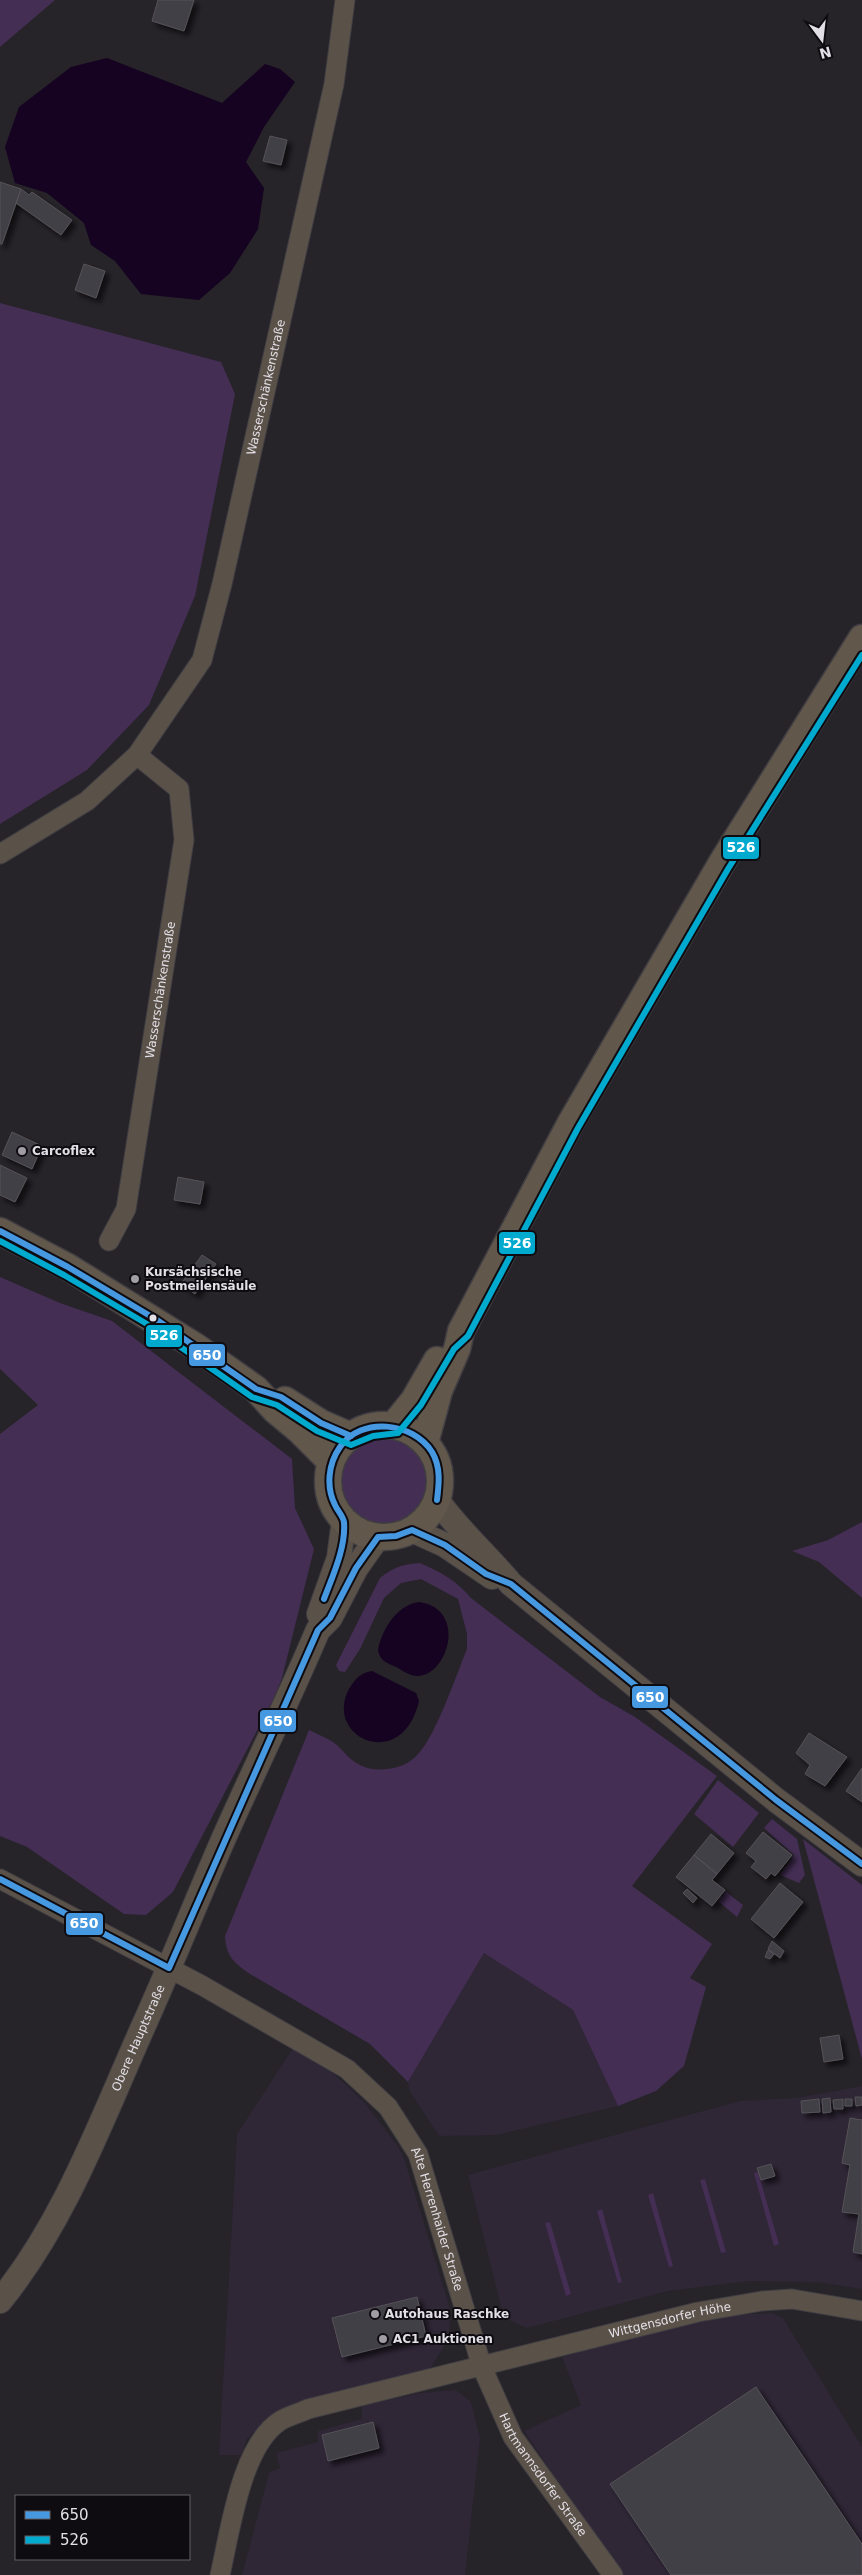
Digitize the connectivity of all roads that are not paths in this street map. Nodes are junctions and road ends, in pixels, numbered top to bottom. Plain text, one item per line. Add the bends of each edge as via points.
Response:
1 (346, 0) edge
2 (862, 638) edge
3 (137, 755) junction
4 (0, 854) edge
5 (0, 1231) edge
6 (109, 1242) dead end
7 (461, 1331) junction
8 (256, 1389) junction
9 (393, 1426) junction
10 (351, 1436) junction
11 (425, 1443) junction
12 (331, 1462) junction
13 (436, 1500) junction
14 (344, 1520) junction
15 (412, 1530) junction
16 (378, 1537) junction
17 (511, 1584) junction
18 (318, 1630) junction
19 (862, 1864) edge
20 (0, 1879) edge
21 (169, 1968) junction
22 (0, 2301) edge
23 (862, 2311) edge
24 (482, 2367) junction
25 (220, 2575) edge
26 (613, 2575) edge

1 - 3 street, Wasserschänkenstraße via 334,84 222,584 202,660
2 - 7 main road via 721,864 584,1100
3 - 4 street, Wasserschänkenstraße via 87,800
3 - 6 street, Wasserschänkenstraße via 179,789 184,840 126,1209
5 - 8 main road via 157,1320
7 - 9 main road via 447,1343 414,1400
7 - 11 main road via 457,1349 438,1391
8 - 10 main road via 281,1397 321,1423
8 - 12 main road
9 - 10 main road via 380,1425
9 - 11 main road via 410,1431
10 - 12 main road
11 - 13 main road via 440,1471
12 - 14 main road via 328,1478 330,1495
13 - 15 main road via 426,1519
13 - 17 street via 458,1529
14 - 16 main road via 361,1532
14 - 18 street, Obere Hauptstraße via 338,1558 318,1616
15 - 16 main road via 396,1536
15 - 17 street via 445,1545 486,1574
16 - 18 street, Obere Hauptstraße via 356,1568 330,1618
17 - 19 street via 793,1813
18 - 21 street, Obere Hauptstraße
20 - 21 street, Alte Herrenhaider Straße
21 - 22 street, Obere Hauptstraße via 76,2177 43,2240 20,2277
21 - 24 street, Alte Herrenhaider Straße via 346,2069 388,2107 418,2154
23 - 24 street, Wittgensdorfer Höhe via 792,2300 762,2301 698,2312
24 - 25 street via 308,2409 280,2421 261,2440 249,2461
24 - 26 street, Hartmannsdorfer Straße via 513,2437

